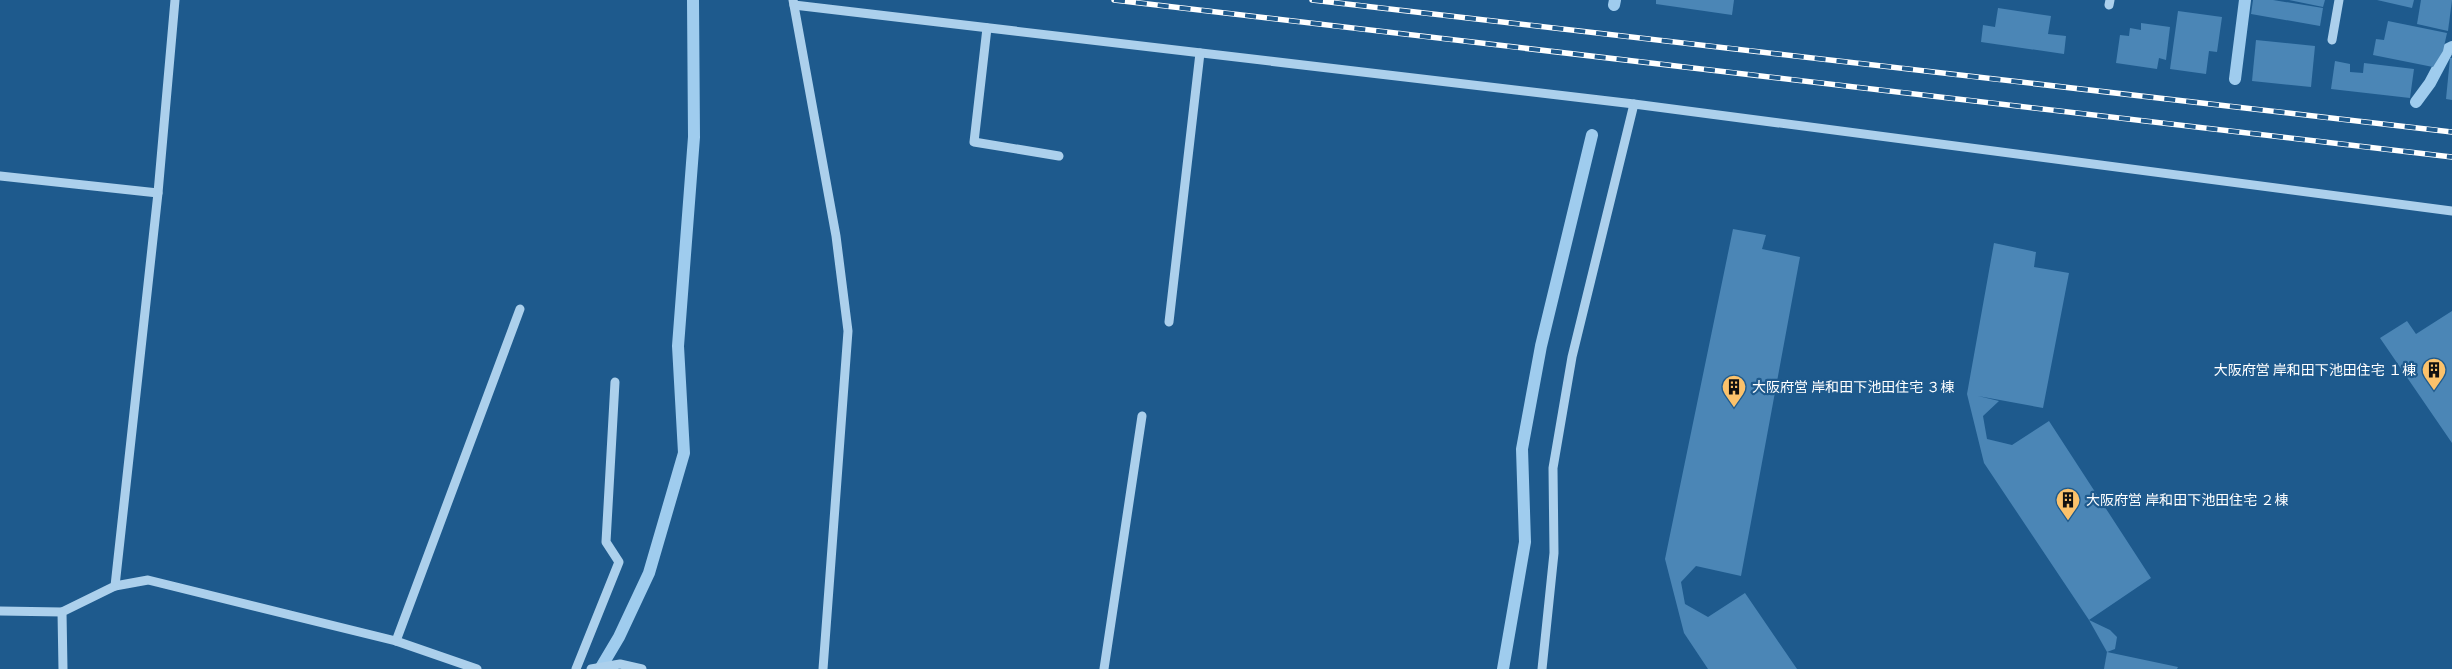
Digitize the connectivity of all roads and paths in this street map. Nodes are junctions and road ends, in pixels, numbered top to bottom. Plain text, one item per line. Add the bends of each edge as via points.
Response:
1 (175, 0) edge
2 (2339, 0) edge
3 (794, 2) edge
4 (988, 28) junction
5 (2332, 40) dead end
6 (1200, 53) junction
7 (1634, 104) junction
8 (1059, 156) dead end
9 (0, 176) edge
10 (158, 193) junction
11 (2452, 211) edge
12 (520, 309) dead end
13 (1169, 322) dead end
14 (615, 382) dead end
15 (1142, 416) dead end
16 (116, 586) junction
17 (0, 611) edge
18 (62, 612) junction
19 (396, 641) junction
20 (591, 668) edge
21 (63, 669) edge
22 (477, 669) edge
23 (576, 669) edge
24 (642, 669) edge
25 (823, 669) edge
26 (1104, 669) edge
27 (1542, 669) edge

1 - 10 street
2 - 5 street
3 - 4 street
3 - 25 street via 836,236 848,331
4 - 6 street
4 - 8 street via 974,142
6 - 7 street
6 - 13 street
7 - 11 street
7 - 27 street via 1572,357 1553,468 1554,553
9 - 10 street
10 - 16 street
12 - 19 street
14 - 23 street via 606,542 619,562
15 - 26 street
16 - 18 street
16 - 19 street via 148,580
17 - 18 street
18 - 21 street
19 - 22 street
20 - 24 street via 620,664

